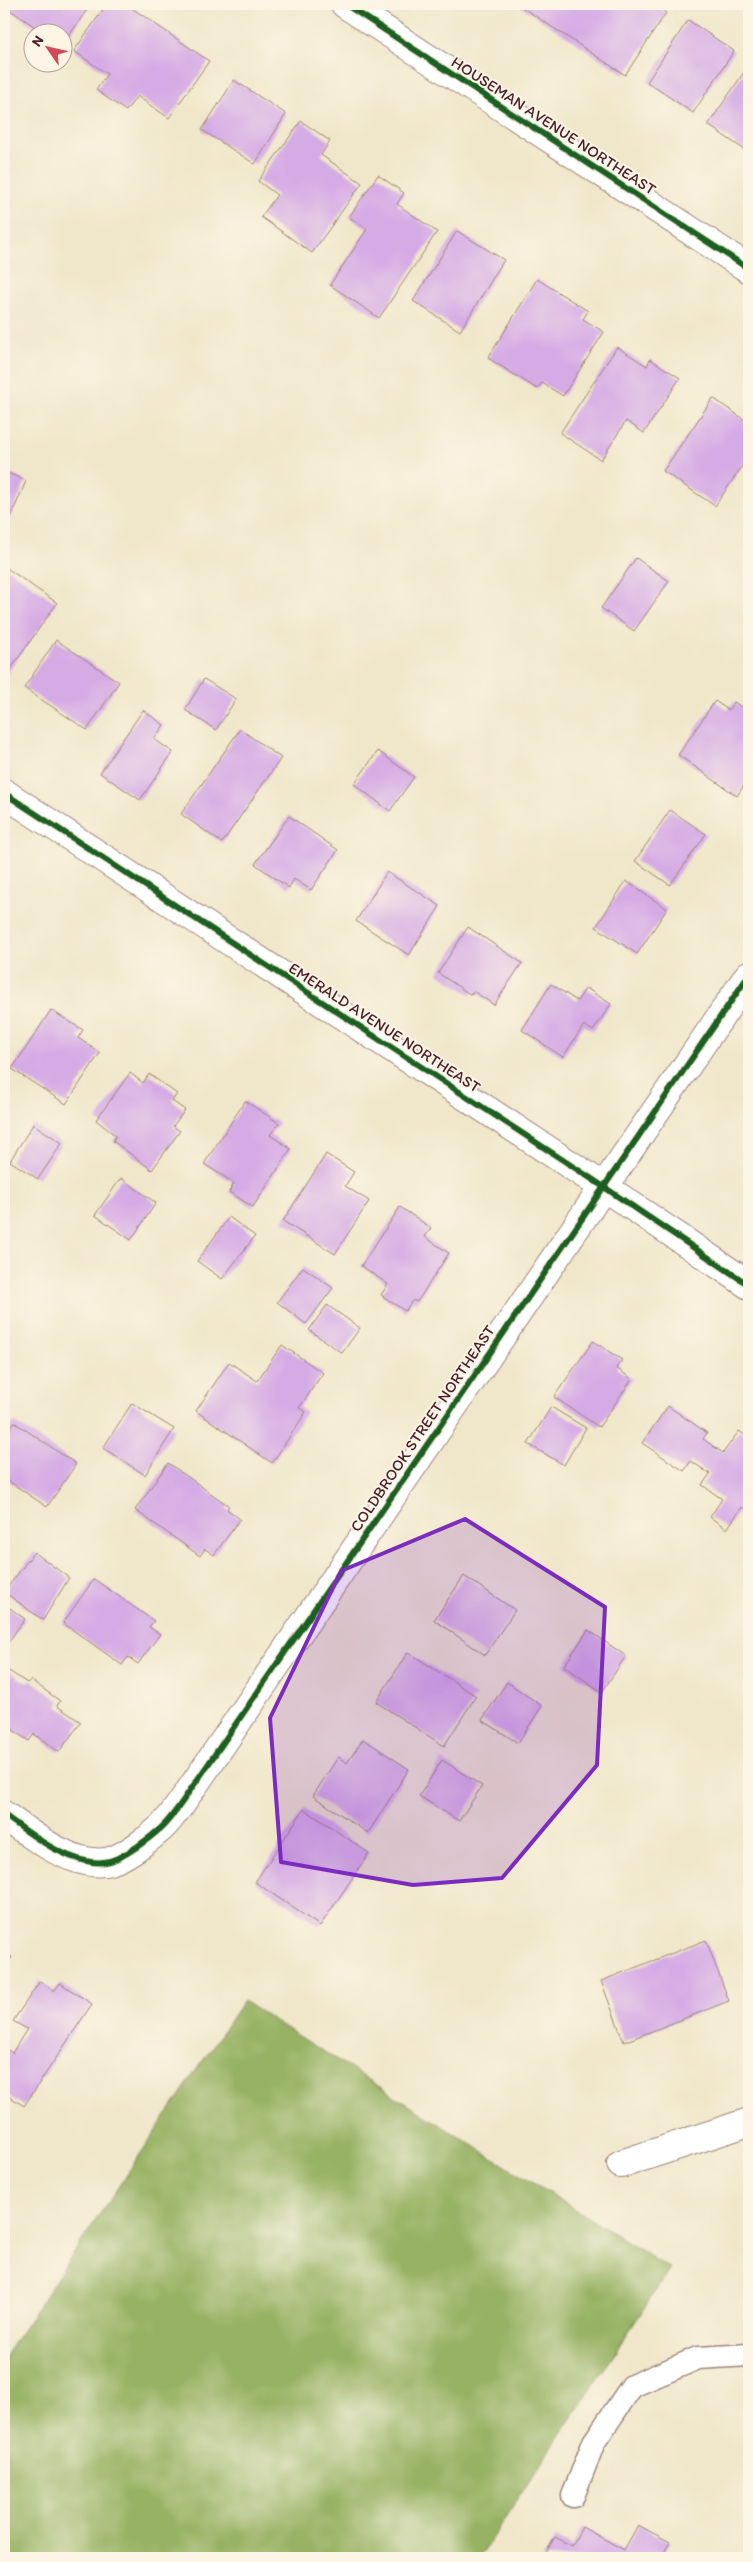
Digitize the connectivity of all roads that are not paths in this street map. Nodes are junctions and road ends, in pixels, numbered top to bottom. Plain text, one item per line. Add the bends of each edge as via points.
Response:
1 (345, 4) edge
2 (749, 269) edge
3 (4, 793) edge
4 (749, 976) edge
5 (604, 1187) junction
6 (749, 1285) edge
7 (4, 1815) edge
8 (749, 2122) edge
9 (622, 2164) dead end
10 (749, 2355) edge
11 (573, 2496) dead end

1 - 2 street, HOUSEMAN AVENUE NORTHEAST
3 - 5 street, EMERALD AVENUE NORTHEAST
4 - 5 street, COLDBROOK STREET NORTHEAST
5 - 6 street, EMERALD AVENUE NORTHEAST
5 - 7 street, COLDBROOK STREET NORTHEAST via 162,1827 110,1861 89,1861 46,1844
8 - 9 street
10 - 11 lane via 698,2358 632,2386 594,2442

